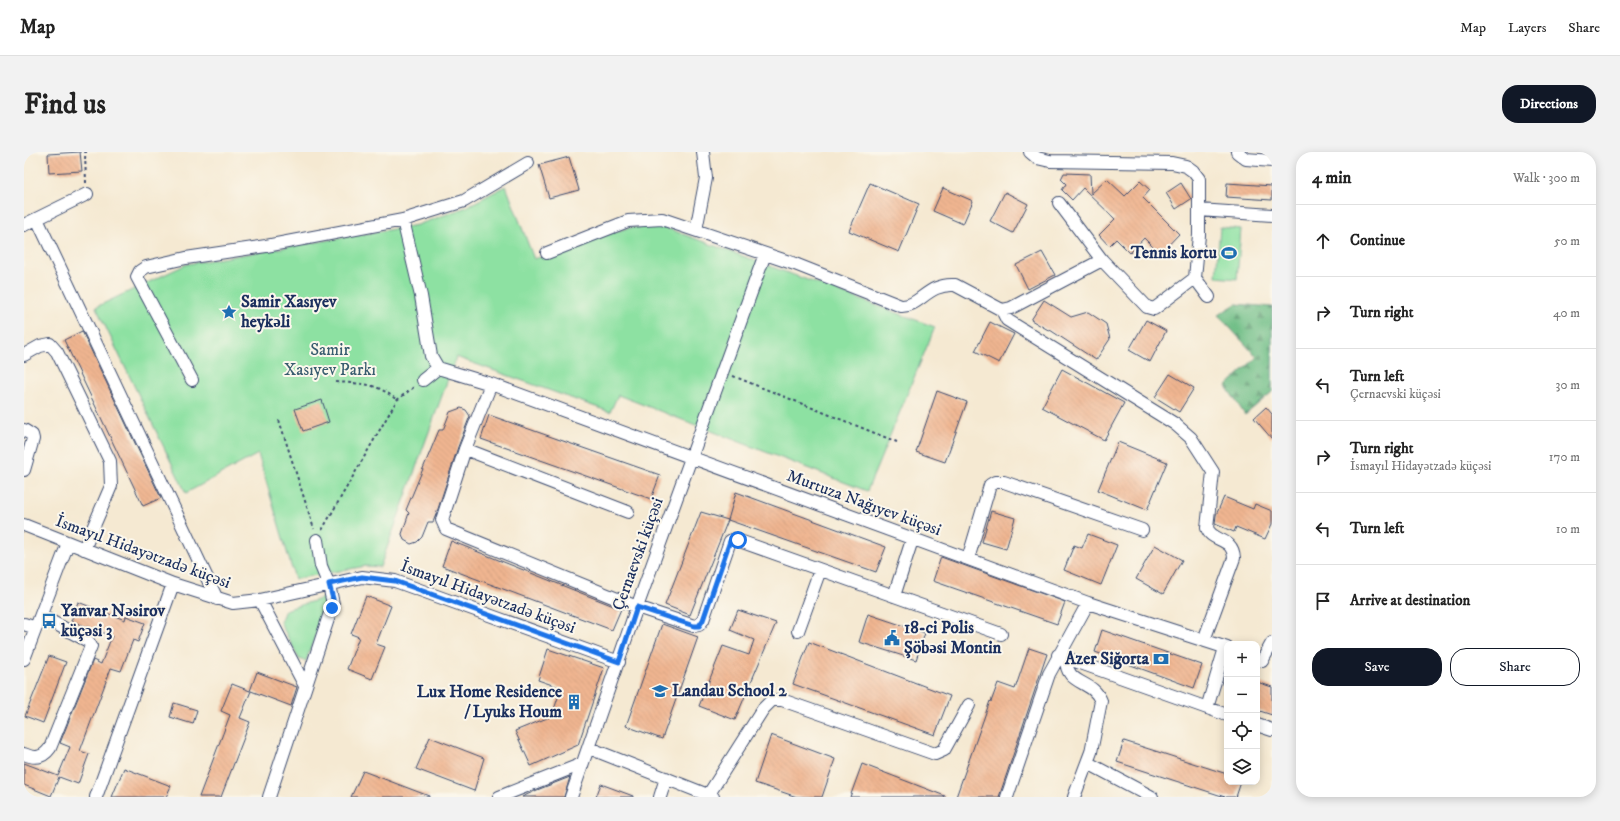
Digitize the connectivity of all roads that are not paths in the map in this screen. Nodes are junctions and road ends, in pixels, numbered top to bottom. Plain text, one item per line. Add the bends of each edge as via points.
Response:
1 (703, 152) edge
2 (1030, 152) edge
3 (1237, 152) edge
4 (1272, 161) edge
5 (528, 163) dead end
6 (87, 194) road end
7 (1059, 203) dead end
8 (1199, 210) junction
9 (1272, 215) edge
10 (37, 219) junction
11 (404, 220) junction
12 (24, 225) edge
13 (696, 230) junction
14 (547, 253) dead end
15 (765, 254) junction
16 (1102, 260) junction
17 (1195, 278) junction
18 (1209, 297) dead end
19 (1002, 310) junction
20 (24, 355) edge
21 (438, 368) junction
22 (192, 380) dead end
23 (423, 380) road end
24 (491, 384) junction
25 (24, 430) edge
26 (465, 450) junction
27 (691, 458) junction
28 (24, 470) edge
29 (628, 512) dead end
30 (24, 525) edge
31 (1142, 530) dead end
32 (317, 540) road end
33 (912, 540) junction
34 (68, 543) junction
35 (84, 549) junction
36 (968, 559) junction
37 (820, 570) junction
38 (173, 584) junction
39 (329, 584) junction
40 (894, 596) junction
41 (217, 599) junction
42 (260, 600) junction
43 (1088, 603) junction
44 (637, 607) junction
45 (41, 616) junction
46 (24, 624) edge
47 (36, 628) junction
48 (798, 631) dead end
49 (1001, 634) dead end
50 (1204, 640) junction
51 (1272, 643) edge
52 (1224, 647) edge
53 (1224, 654) edge
54 (1062, 656) junction
55 (24, 660) edge
56 (619, 662) junction
57 (1264, 662) edge
58 (305, 686) junction
59 (970, 705) dead end
60 (1207, 708) junction
61 (1224, 714) edge
62 (1260, 726) edge
63 (1272, 730) edge
64 (589, 748) junction
65 (24, 754) edge
66 (1088, 763) junction
67 (582, 764) junction
68 (666, 778) junction
69 (709, 796) edge
70 (96, 797) edge
71 (269, 797) edge
72 (499, 797) edge
73 (571, 797) edge
74 (660, 797) edge
75 (1007, 797) edge
76 (1074, 797) edge
77 (1152, 797) edge

1 - 13 street via 706,178
2 - 8 street via 1037,158 1050,161 1172,163 1186,166 1198,179
3 - 4 street via 1246,159
5 - 11 street via 464,201
6 - 10 street
7 - 16 street
8 - 9 street
8 - 17 street
10 - 12 street
10 - 41 street
11 - 21 street via 421,296 430,356
11 - 22 street via 186,258 146,267 140,271 138,277
13 - 14 street via 662,219 628,220
13 - 15 street
15 - 19 street via 902,306 908,306 925,293 946,284 955,285
15 - 27 street, Çernaevski küçəsi
16 - 17 street via 1147,307 1154,309
16 - 19 street via 1011,308
17 - 18 street
19 - 50 street via 1007,320 1175,424 1191,438 1210,466 1213,480 1207,528 1211,534 1230,544 1234,558
20 - 35 street via 40,346 50,344 57,352 110,461 111,486
21 - 23 street
21 - 24 street, Murtuza Nağıyev küçəsi
24 - 26 street
24 - 27 street, Murtuza Nağıyev küçəsi
25 - 28 street via 32,435 33,439
26 - 29 street
26 - 44 street via 442,520 446,529
27 - 33 street, Murtuza Nağıyev küçəsi
27 - 44 street, Çernaevski küçəsi
30 - 34 street, İsmayıl Hidayətzadə küçəsi
31 - 36 street via 1004,482 995,482 990,485
32 - 39 street via 321,566
33 - 36 street, Murtuza Nağıyev küçəsi
33 - 40 street
34 - 35 street, İsmayıl Hidayətzadə küçəsi
34 - 45 street
35 - 38 street, İsmayıl Hidayətzadə küçəsi
36 - 43 street, Murtuza Nağıyev küçəsi
37 - 40 street
37 - 44 street via 734,539 730,541 699,626
37 - 48 street
38 - 41 street, İsmayıl Hidayətzadə küçəsi
38 - 70 street
39 - 42 street, İsmayıl Hidayətzadə küçəsi
39 - 56 street, İsmayıl Hidayətzadə küçəsi via 362,577 395,581
39 - 58 street via 333,604
40 - 49 street
41 - 42 street, İsmayıl Hidayətzadə küçəsi via 233,603
42 - 58 street
43 - 50 street, Murtuza Nağıyev küçəsi
43 - 54 street
44 - 56 street, Çernaevski küçəsi
45 - 47 street
45 - 65 street via 88,641 91,646 50,748 39,757
46 - 47 street
47 - 55 street
50 - 52 street, Murtuza Nağıyev küçəsi
51 - 57 street
53 - 60 street
54 - 60 street
54 - 66 street via 1069,675 1098,694 1101,701
54 - 75 street via 1049,674
56 - 64 street, Çernaevski küçəsi
58 - 71 street
59 - 69 street via 944,750 935,754 782,700 772,700 763,709
60 - 61 street
62 - 63 street
64 - 67 street, Çernaevski küçəsi
64 - 68 street
66 - 76 street
66 - 77 street
67 - 72 street
67 - 73 street, Çernaevski küçəsi
68 - 69 street
68 - 74 street

